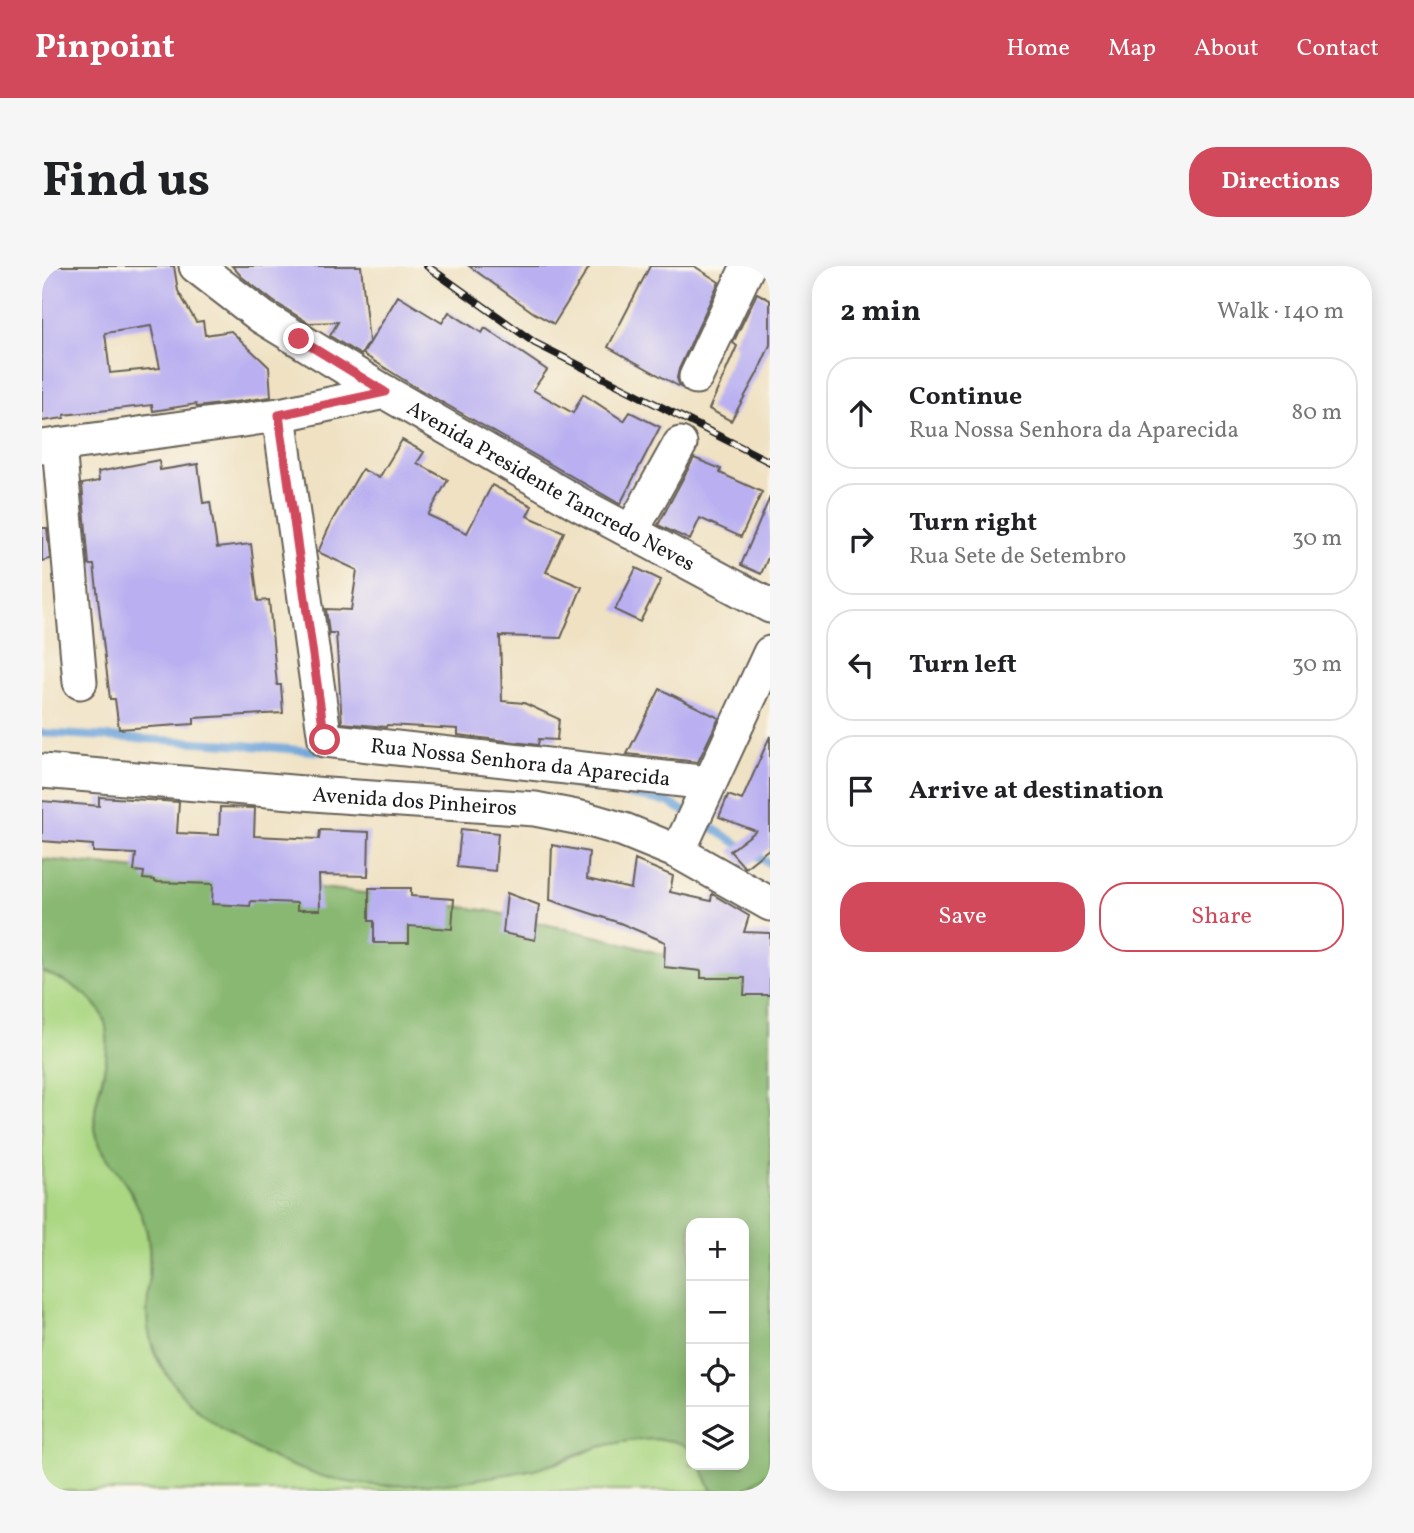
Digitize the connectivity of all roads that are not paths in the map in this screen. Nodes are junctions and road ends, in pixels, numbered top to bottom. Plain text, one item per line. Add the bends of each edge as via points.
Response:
1 (196, 266) edge
2 (748, 266) edge
3 (758, 266) edge
4 (770, 273) edge
5 (696, 377) dead end
6 (385, 392) junction
7 (279, 415) junction
8 (680, 444) dead end
9 (51, 446) edge
10 (631, 532) junction
11 (770, 606) edge
12 (770, 653) edge
13 (80, 682) dead end
14 (42, 771) edge
15 (705, 793) junction
16 (681, 845) junction
17 (770, 904) edge

1 - 6 street, Avenida Presidente Tancredo Neves via 262,317
2 - 5 street
3 - 4 street
6 - 7 street
6 - 10 street, Avenida Presidente Tancredo Neves
7 - 9 street
7 - 15 street, Rua Nossa Senhora da Aparecida via 325,740
8 - 10 street
9 - 13 street
10 - 11 street, Avenida Presidente Tancredo Neves
12 - 15 street
14 - 16 street, Avenida dos Pinheiros via 535,809
15 - 16 street
16 - 17 street, Avenida dos Pinheiros

